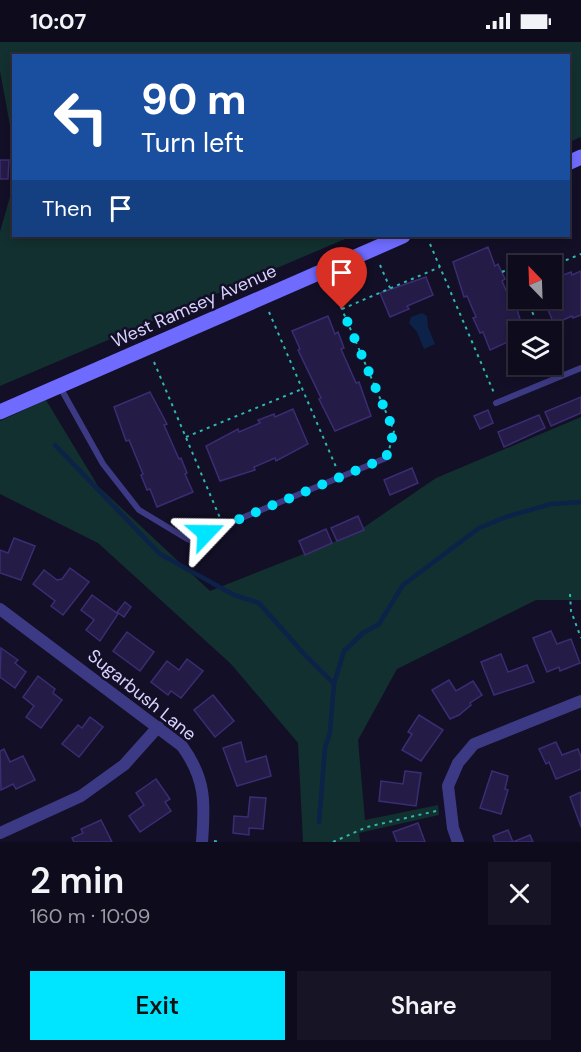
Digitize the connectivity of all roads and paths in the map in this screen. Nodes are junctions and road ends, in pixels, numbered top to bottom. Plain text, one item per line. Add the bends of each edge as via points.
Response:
1 (401, 237) edge
2 (430, 244) dead end
3 (581, 254) edge
4 (562, 262) edge
5 (380, 265) dead end
6 (440, 267) junction
7 (508, 269) edge
8 (502, 272) dead end
9 (332, 286) dead end
10 (390, 288) junction
11 (342, 309) junction
12 (269, 312) dead end
13 (154, 362) dead end
14 (581, 368) edge
15 (60, 387) junction
16 (302, 388) junction
17 (497, 403) joint
18 (0, 412) edge
19 (186, 437) junction
20 (386, 458) joint
21 (340, 477) junction
22 (223, 526) junction
23 (570, 594) dead end
24 (0, 609) edge
25 (581, 638) edge
26 (581, 701) edge
27 (158, 727) junction
28 (449, 808) junction
29 (0, 833) edge
30 (202, 842) edge
31 (333, 842) edge
32 (458, 842) edge

1 - 15 street, West Ramsey Avenue
2 - 6 path
3 - 4 path
5 - 10 path
6 - 10 path
6 - 17 path
7 - 8 path
9 - 11 path
10 - 11 path
11 - 20 path via 394,431
12 - 16 path
13 - 19 path
14 - 17 lane
15 - 18 street, West Ramsey Avenue
15 - 22 lane via 103,464 139,510 189,540
16 - 19 path
16 - 21 path
19 - 22 path
20 - 21 lane
21 - 22 lane
23 - 25 path via 571,611
24 - 27 street, Sugarbush Lane
26 - 28 street via 474,744 458,763 448,786
27 - 29 street via 124,765 81,796
27 - 30 street, Sugarbush Lane via 182,746 199,774 204,794
28 - 31 path via 367,827
28 - 32 street

